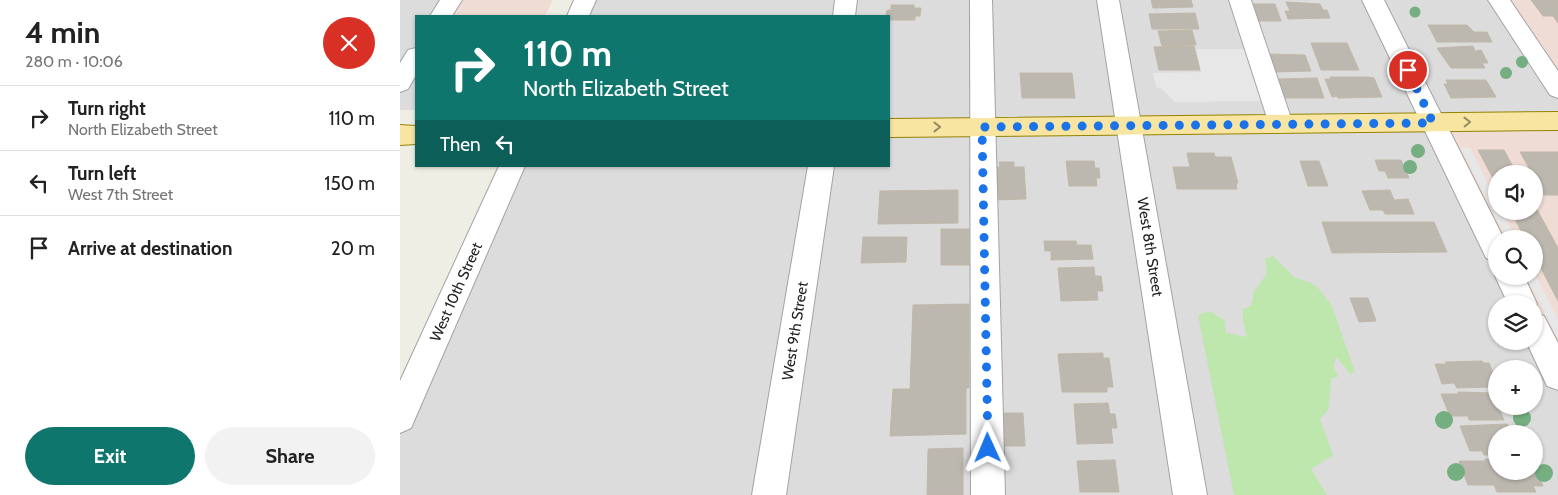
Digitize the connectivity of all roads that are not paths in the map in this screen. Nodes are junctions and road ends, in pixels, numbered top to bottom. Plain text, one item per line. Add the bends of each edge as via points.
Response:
1 (451, 0) edge
2 (585, 0) edge
3 (846, 0) edge
4 (982, 0) edge
5 (1108, 0) edge
6 (1240, 0) edge
7 (1373, 0) edge
8 (1499, 0) edge
9 (442, 15) edge
10 (578, 15) edge
11 (844, 15) edge
12 (415, 58) edge
13 (400, 83) edge
14 (1558, 89) edge
15 (1558, 121) edge
16 (1433, 123) junction
17 (1281, 124) junction
18 (1130, 126) junction
19 (982, 127) junction
20 (890, 128) edge
21 (400, 135) edge
22 (415, 135) edge
23 (512, 167) edge
24 (821, 167) edge
25 (1488, 234) edge
26 (1543, 344) edge
27 (1558, 375) edge
28 (400, 417) edge
29 (768, 495) edge
30 (988, 495) edge
31 (1190, 495) edge

1 - 9 street
2 - 10 street
3 - 11 street
4 - 19 street
5 - 18 street, West 8th Street
6 - 17 street
7 - 16 street
8 - 14 street
12 - 13 street
16 -> 15 main road
16 - 17 main road
16 - 25 street
17 - 18 main road
18 - 19 main road
18 - 31 street, West 8th Street
20 -> 19 main road
19 - 30 street
21 - 22 main road
23 - 28 street, West 10th Street
24 - 29 street, West 9th Street
26 - 27 street

